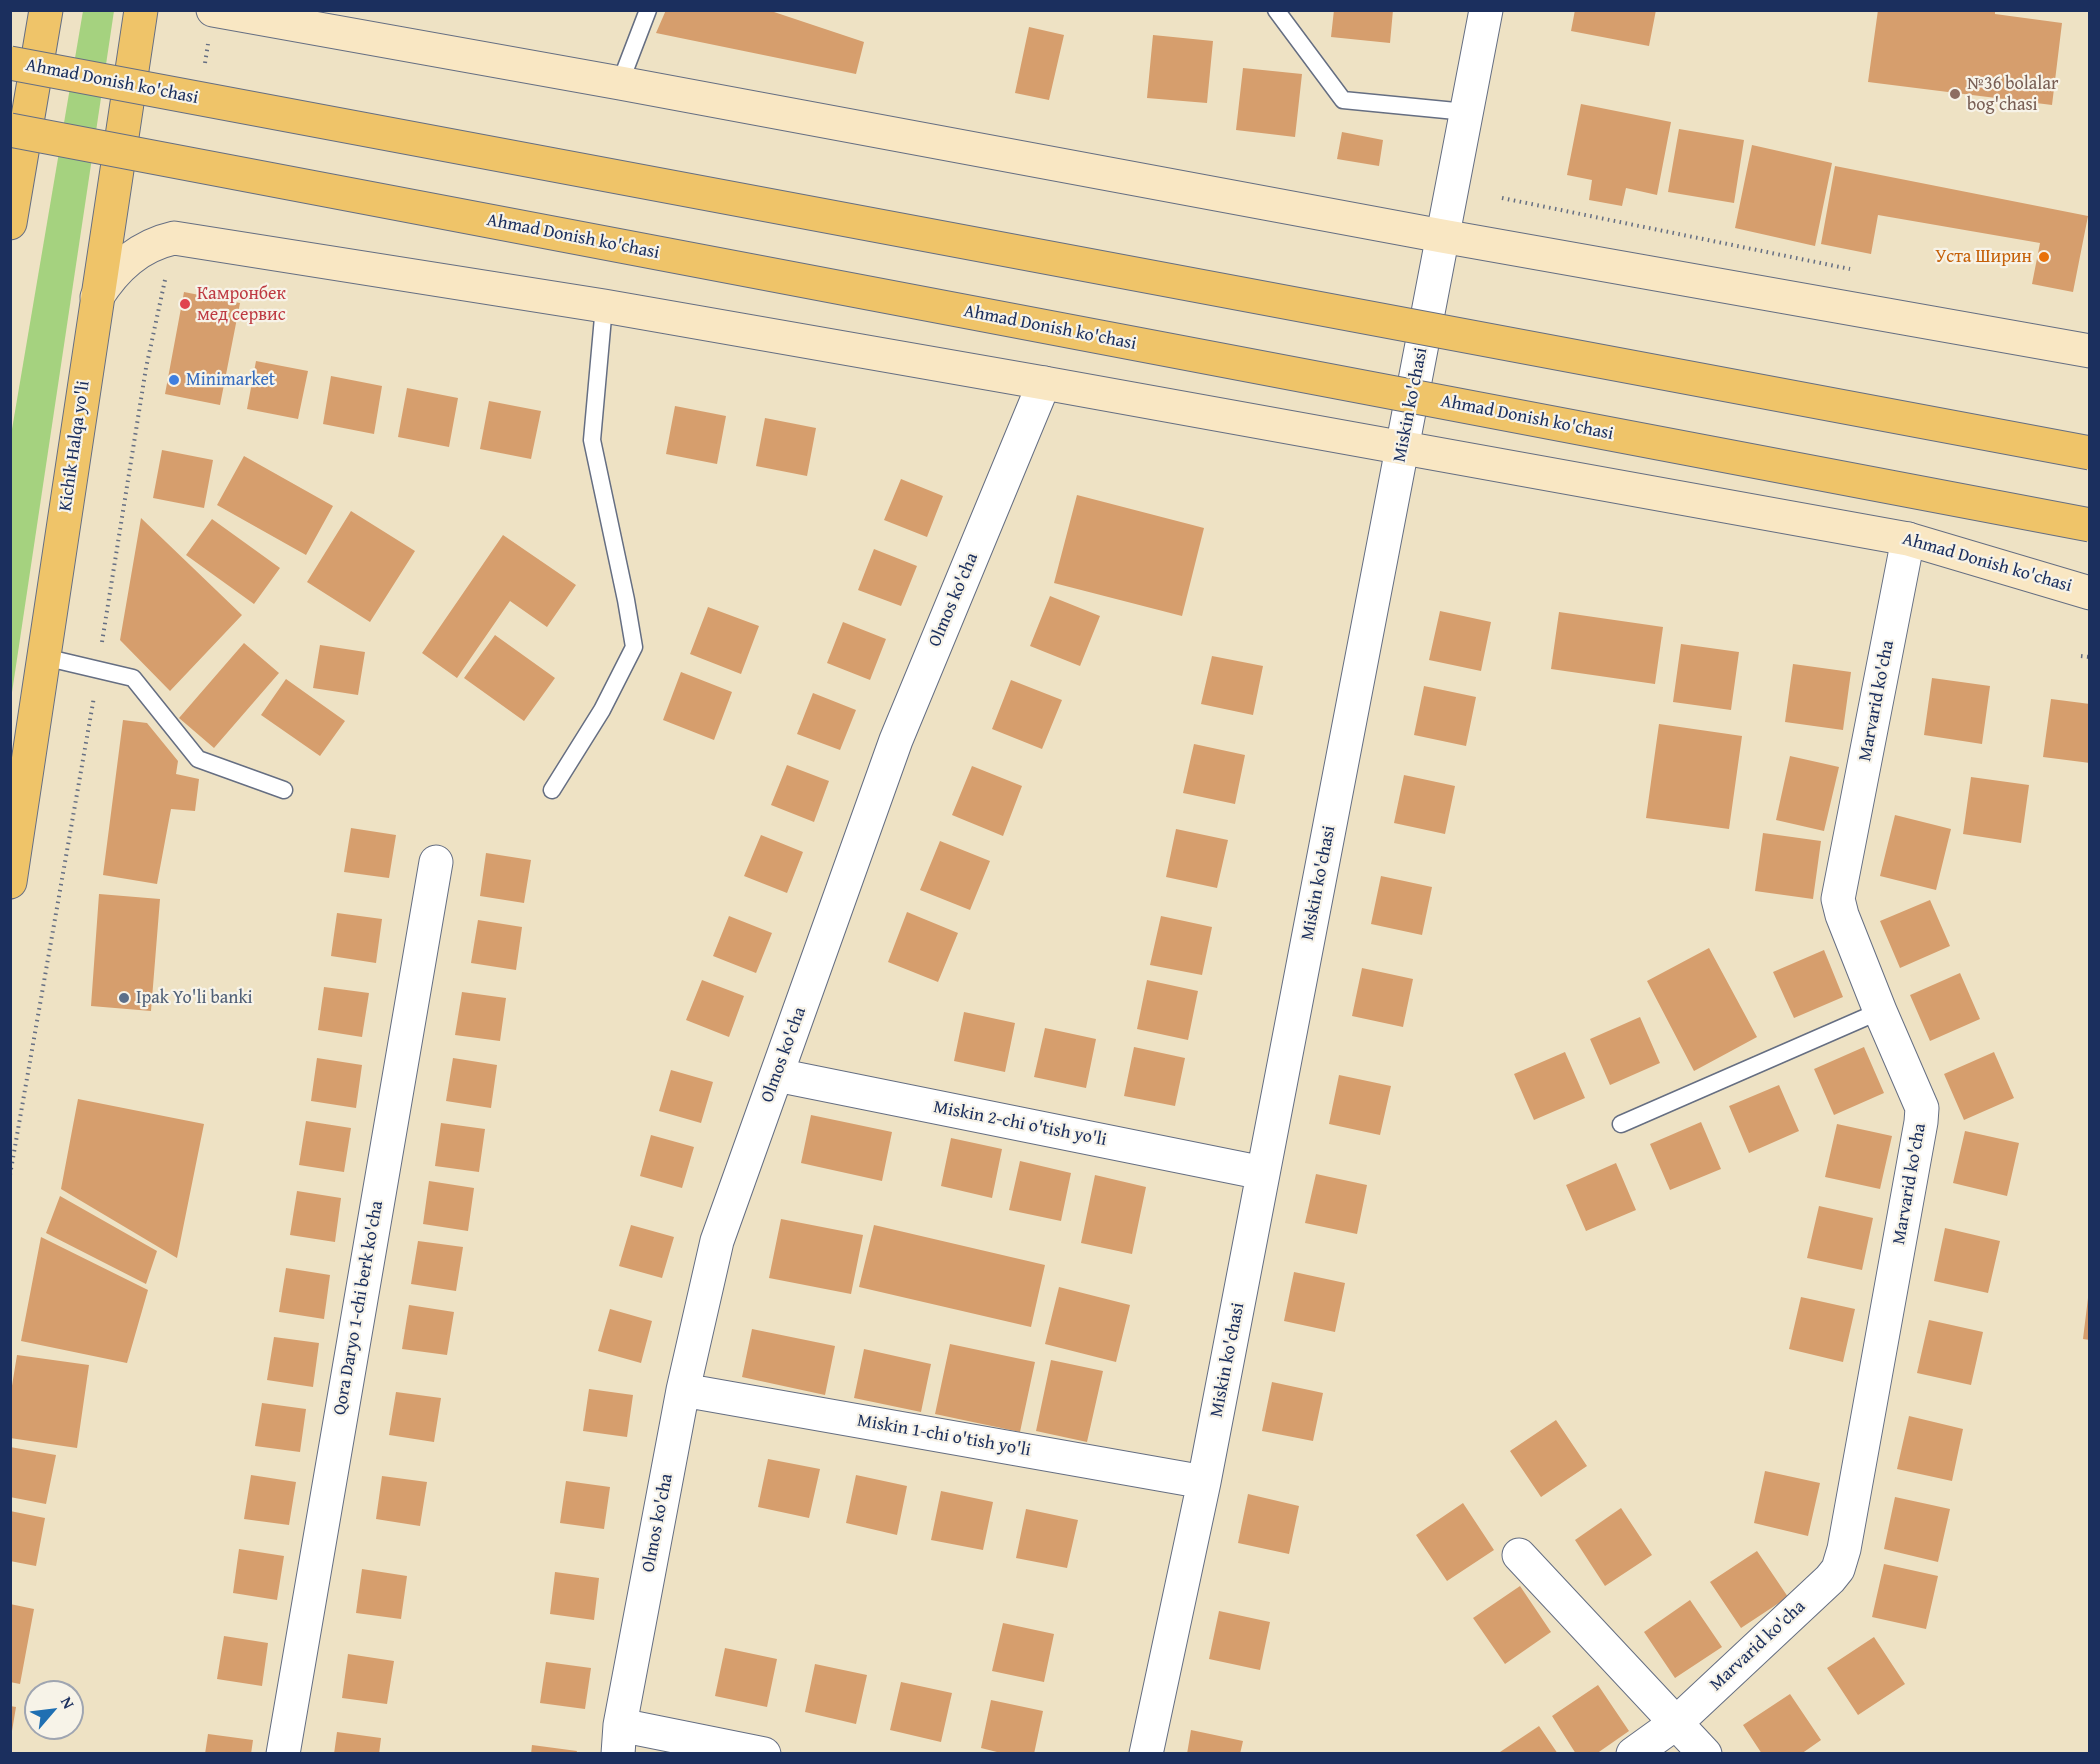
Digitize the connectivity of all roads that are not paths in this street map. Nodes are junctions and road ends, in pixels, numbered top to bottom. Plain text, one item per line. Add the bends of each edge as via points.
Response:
1 (46, 10) edge
2 (141, 10) edge
3 (648, 10) edge
4 (1276, 10) edge
5 (1486, 10) edge
6 (214, 11) edge
7 (10, 63) edge
8 (620, 83) junction
9 (1466, 112) junction
10 (10, 130) edge
11 (10, 223) edge
12 (1442, 236) junction
13 (97, 297) junction
14 (604, 306) junction
15 (2090, 351) edge
16 (1044, 383) junction
17 (1404, 447) junction
18 (2090, 453) edge
19 (2090, 525) edge
20 (1908, 539) junction
21 (2090, 593) edge
22 (44, 657) junction
23 (284, 790) dead end
24 (552, 790) dead end
25 (436, 862) dead end
26 (10, 882) edge
27 (1880, 1011) junction
28 (777, 1075) junction
29 (1621, 1124) dead end
30 (1263, 1173) junction
31 (683, 1390) junction
32 (1204, 1482) junction
33 (1519, 1556) dead end
34 (1676, 1723) junction
35 (619, 1739) edge
36 (283, 1754) edge
37 (764, 1754) edge
38 (1146, 1754) edge
39 (1633, 1754) edge
40 (1705, 1754) edge

1 - 11 main road
2 - 13 main road, Kichik Halqa yo'li
3 - 8 lane
4 - 9 lane via 1343,100
5 - 9 street, Miskin ko'chasi
6 - 8 street
7 - 18 main road, Ahmad Donish ko'chasi, bridge
8 - 12 street
9 - 12 street, Miskin ko'chasi
10 - 19 main road, Ahmad Donish ko'chasi, bridge
12 - 15 street
12 - 17 street, Miskin ko'chasi
13 - 14 street, Ahmad Donish ko'chasi via 130,258 151,245 174,238
13 - 22 main road, Kichik Halqa yo'li
14 - 16 street, Ahmad Donish ko'chasi
14 - 24 lane via 592,440 634,647 602,710
16 - 17 street, Ahmad Donish ko'chasi
16 - 28 street, Olmos ko'cha via 896,740
17 - 20 street, Ahmad Donish ko'chasi
17 - 30 street, Miskin ko'chasi
20 - 21 street, Ahmad Donish ko'chasi
20 - 27 street, Marvarid ko'cha via 1838,898
22 - 23 lane via 133,678 198,759
22 - 26 main road, Kichik Halqa yo'li
25 - 36 street, Qora Daryo 1-chi berk ko'cha
27 - 29 lane
27 - 34 street, Marvarid ko'cha via 1922,1108 1844,1550 1830,1579
28 - 30 street, Miskin 2-chi o'tish yo'li
28 - 31 street, Olmos ko'cha via 717,1241
30 - 32 street, Miskin ko'chasi
31 - 32 street, Miskin 1-chi o'tish yo'li
31 - 35 street, Olmos ko'cha
32 - 38 street, Miskin ko'chasi
33 - 34 street
34 - 39 street, Marvarid ko'cha
34 - 40 street
35 - 37 street

